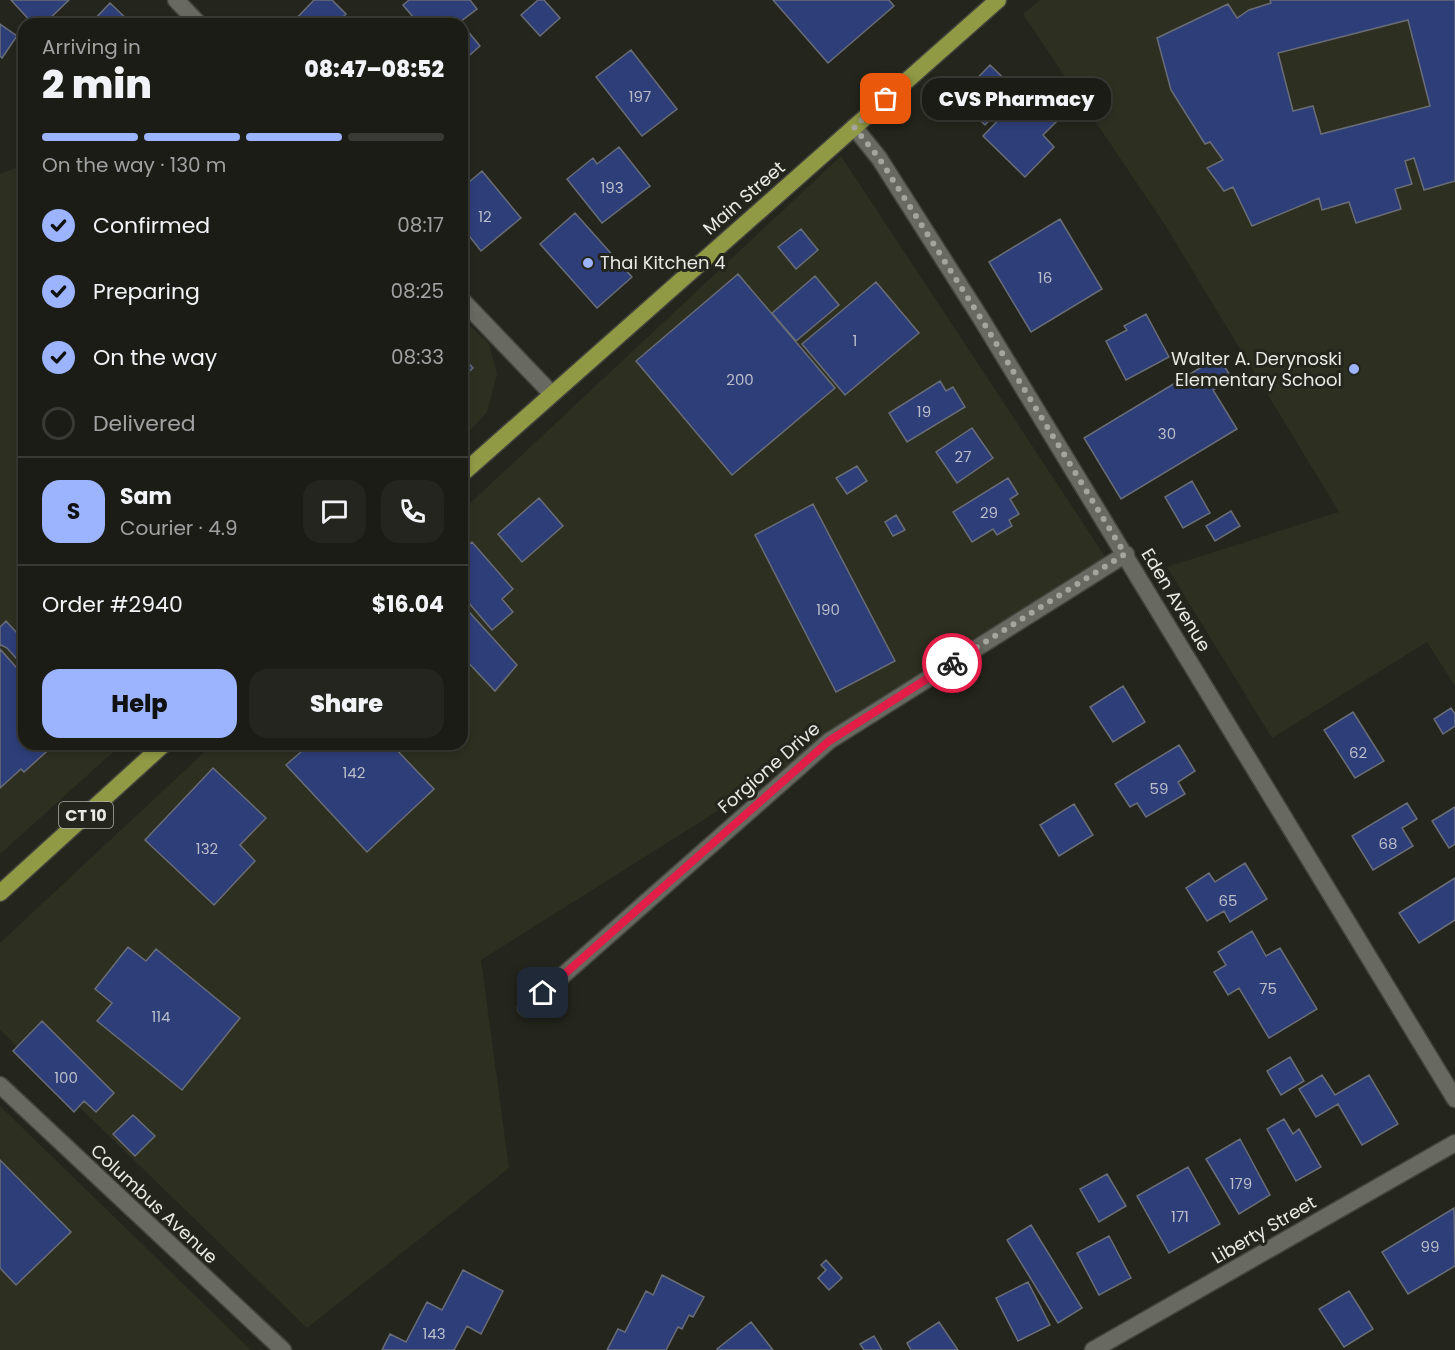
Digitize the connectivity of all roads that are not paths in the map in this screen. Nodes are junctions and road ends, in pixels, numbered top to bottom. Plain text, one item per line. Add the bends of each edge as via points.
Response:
1 (176, 0) edge
2 (998, 0) edge
3 (193, 18) edge
4 (854, 127) junction
5 (468, 306) edge
6 (551, 393) junction
7 (468, 469) edge
8 (1125, 554) junction
9 (157, 750) edge
10 (0, 893) edge
11 (526, 1008) dead end
12 (0, 1084) edge
13 (1455, 1099) edge
14 (1455, 1143) edge
15 (283, 1350) edge
16 (1093, 1350) edge

1 - 3 street
2 - 4 highway, Main Street
4 - 6 highway, Main Street
4 - 8 street, Eden Avenue via 879,158 974,307
5 - 6 street
6 - 7 highway, Main Street
8 - 11 street, Forgione Drive via 829,741
8 - 13 street, Eden Avenue
9 - 10 highway, CT 10
12 - 15 street, Columbus Avenue
14 - 16 street, Liberty Street

